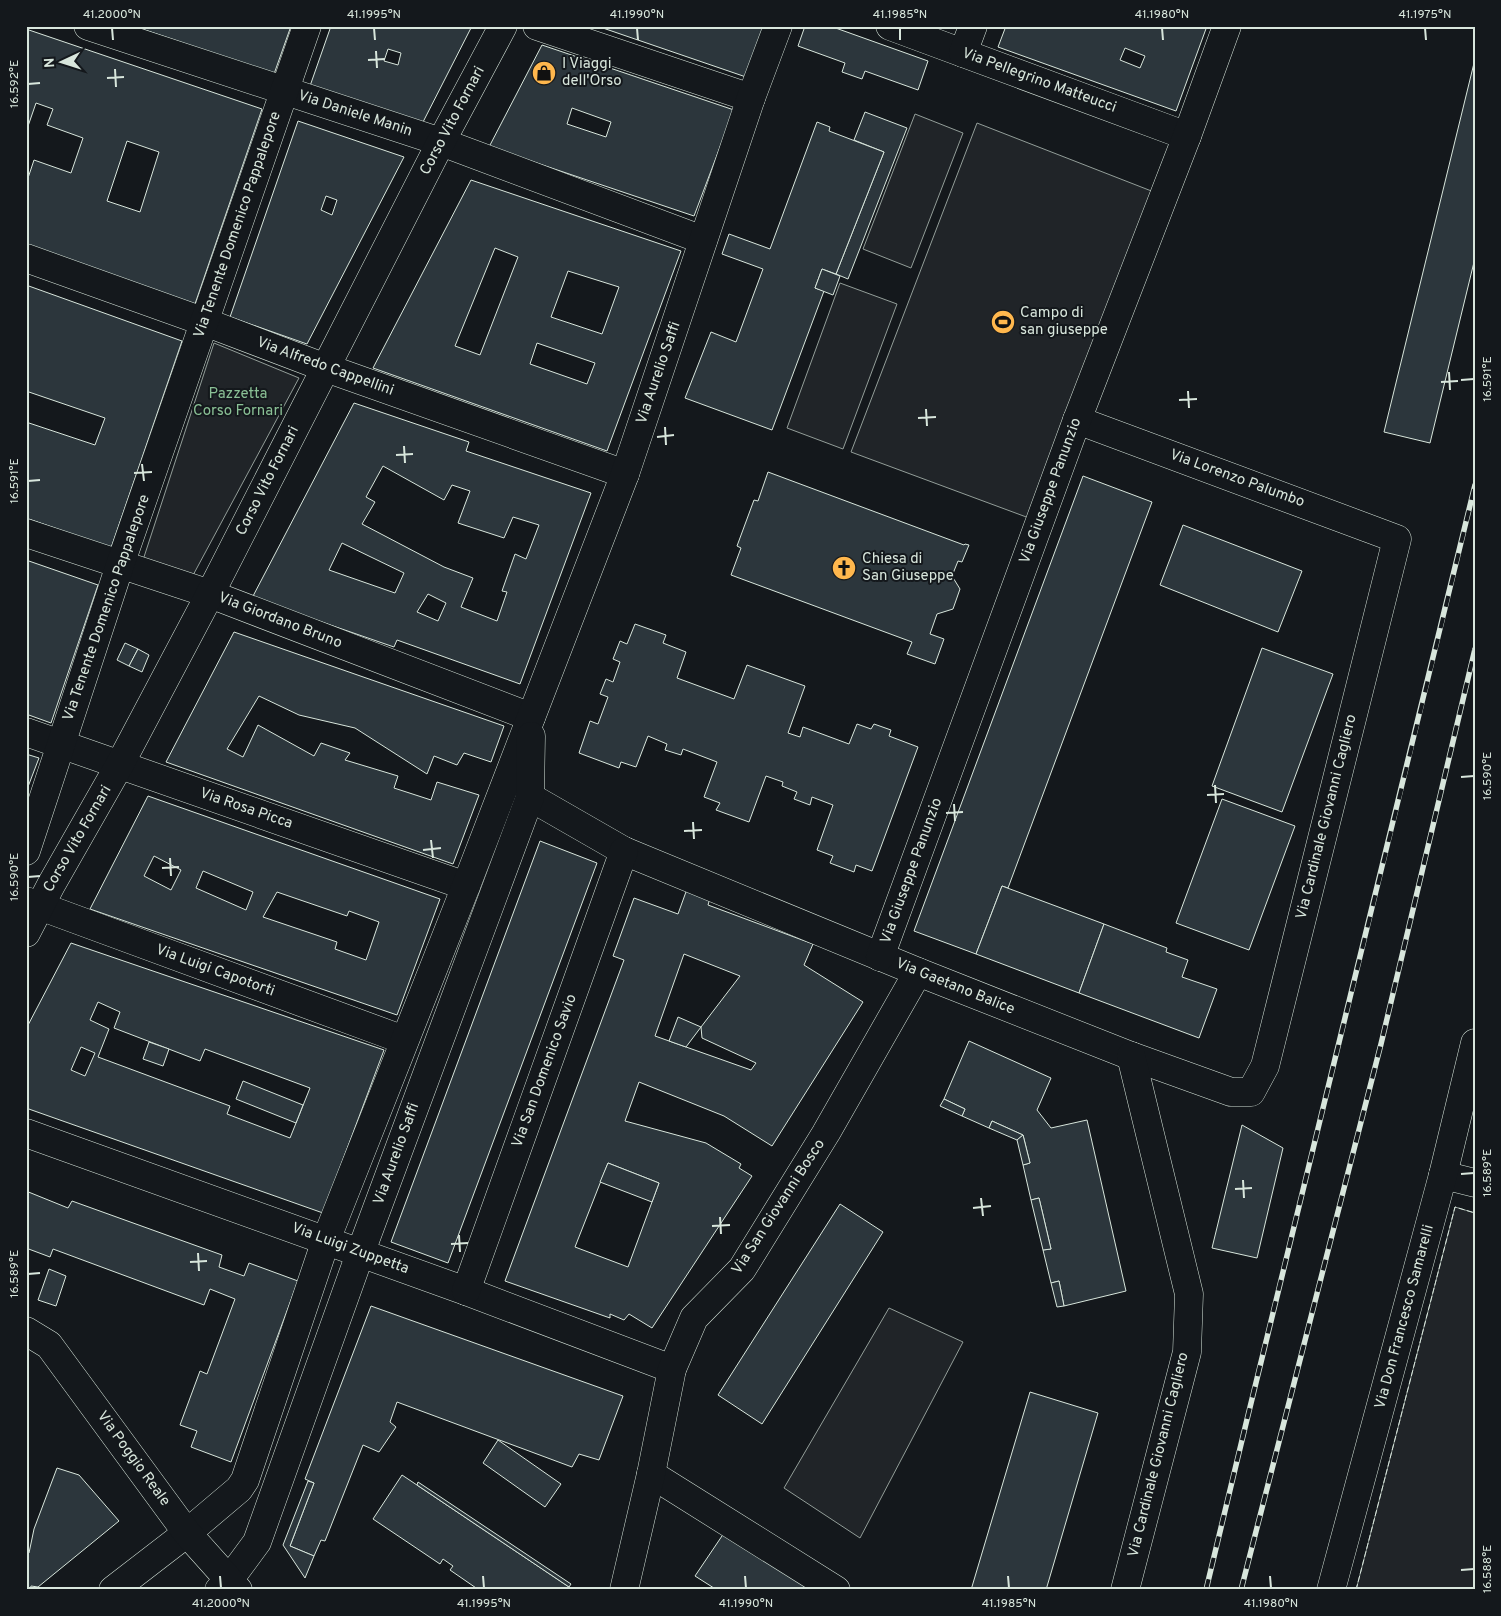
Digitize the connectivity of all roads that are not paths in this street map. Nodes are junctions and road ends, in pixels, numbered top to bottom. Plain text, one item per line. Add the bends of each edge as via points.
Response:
1 (88, 26) edge
2 (307, 26) edge
3 (503, 26) edge
4 (537, 26) edge
5 (778, 26) edge
6 (890, 26) edge
7 (973, 26) edge
8 (1228, 26) edge
9 (963, 53) junction
10 (284, 91) junction
11 (751, 98) junction
12 (1187, 136) junction
13 (441, 142) junction
14 (703, 240) junction
15 (26, 258) edge
16 (205, 322) junction
17 (326, 368) junction
18 (1077, 420) junction
19 (625, 474) junction
20 (26, 533) edge
21 (1397, 539) joint
22 (120, 565) junction
23 (210, 594) junction
24 (531, 718) junction
25 (26, 732) edge
26 (61, 744) junction
27 (120, 764) junction
28 (530, 797) junction
29 (624, 850) junction
30 (26, 851) edge
31 (466, 886) junction
32 (33, 904) edge
33 (26, 933) edge
34 (880, 957) junction
35 (918, 972) junction
36 (404, 1040) junction
37 (1475, 1043) edge
38 (1131, 1056) junction
39 (1251, 1092) joint
40 (26, 1133) edge
41 (1443, 1175) junction
42 (1475, 1183) edge
43 (326, 1240) junction
44 (360, 1254) junction
45 (466, 1291) junction
46 (26, 1331) edge
47 (672, 1369) junction
48 (651, 1474) junction
49 (187, 1533) junction
50 (229, 1587) edge
51 (113, 1590) edge
52 (624, 1590) edge
53 (836, 1590) edge
54 (1125, 1590) edge
55 (1331, 1590) edge

1 - 10 street, Via Daniele Manin
2 - 10 street, Via Tenente Domenico Pappalepore
3 - 13 street, Corso Vito Fornari
4 - 11 street
5 - 11 street, Via Aurelio Saffi
6 - 9 street, Via Pellegrino Matteucci
7 - 9 street
8 - 12 street, Via Giuseppe Panunzio
9 - 12 street, Via Pellegrino Matteucci
10 - 13 street, Via Daniele Manin
10 - 16 street, Via Tenente Domenico Pappalepore
11 - 14 street, Via Aurelio Saffi
12 - 18 street, Via Giuseppe Panunzio
13 - 14 street, Via Daniele Manin
13 - 17 street, Corso Vito Fornari
14 - 19 street, Via Aurelio Saffi
15 - 16 street, Via Alfredo Cappellini
16 - 17 street, Via Alfredo Cappellini
16 - 22 street, Via Tenente Domenico Pappalepore
17 - 19 street, Via Alfredo Cappellini
17 - 23 street, Corso Vito Fornari
18 - 21 street, Via Lorenzo Palumbo
18 - 34 street, Via Giuseppe Panunzio
19 - 24 street, Via Aurelio Saffi
20 - 22 street, Via Giordano Bruno
21 - 39 street, Via Cardinale Giovanni Cagliero via 1265,1066
22 - 23 street, Via Giordano Bruno
22 - 26 street, Via Tenente Domenico Pappalepore
23 - 24 street, Via Giordano Bruno
23 - 27 street, Corso Vito Fornari
24 - 28 street, Via Aurelio Saffi
24 - 31 street, Via Aurelio Saffi
25 - 26 street, Via Rosa Picca
26 - 27 street, Via Rosa Picca
26 - 30 street, Via Tenente Domenico Pappalepore
27 - 31 street, Via Rosa Picca
27 - 32 street, Corso Vito Fornari
28 - 29 street, Via Gaetano Balice
28 - 44 street, Via Aurelio Saffi
29 - 34 street, Via Gaetano Balice
29 - 45 street, Via San Domenico Savio
31 - 36 street, Via Aurelio Saffi
32 - 33 street, Corso Vito Fornari
32 - 36 street, Via Luigi Capotorti
34 - 35 street, Via Gaetano Balice
35 - 38 street, Via Gaetano Balice
35 - 47 street, Via San Giovanni Bosco via 826,1134 742,1269 694,1318
36 - 43 street, Via Aurelio Saffi
37 - 41 street, Via Don Francesco Samarelli
38 - 39 street, Via Gaetano Balice via 1231,1092
38 - 54 street, Via Cardinale Giovanni Cagliero via 1189,1294 1187,1352
40 - 43 street, Via Luigi Zuppetta
41 - 42 street
41 - 55 street, Via Don Francesco Samarelli
43 - 44 street, Via Luigi Zuppetta
43 - 49 street, Via Aurelio Saffi via 245,1480 239,1489
44 - 45 street, Via Luigi Zuppetta
44 - 50 street, Via Aurelio Saffi via 257,1542
45 - 47 street, Via Luigi Zuppetta
46 - 49 street, Via Poggio Reale via 49,1345
47 - 48 street, Via San Giovanni Bosco
48 - 52 street, Via San Giovanni Bosco
48 - 53 street
49 - 50 street, Via Poggio Reale
49 - 51 street, Via Aurelio Saffi

